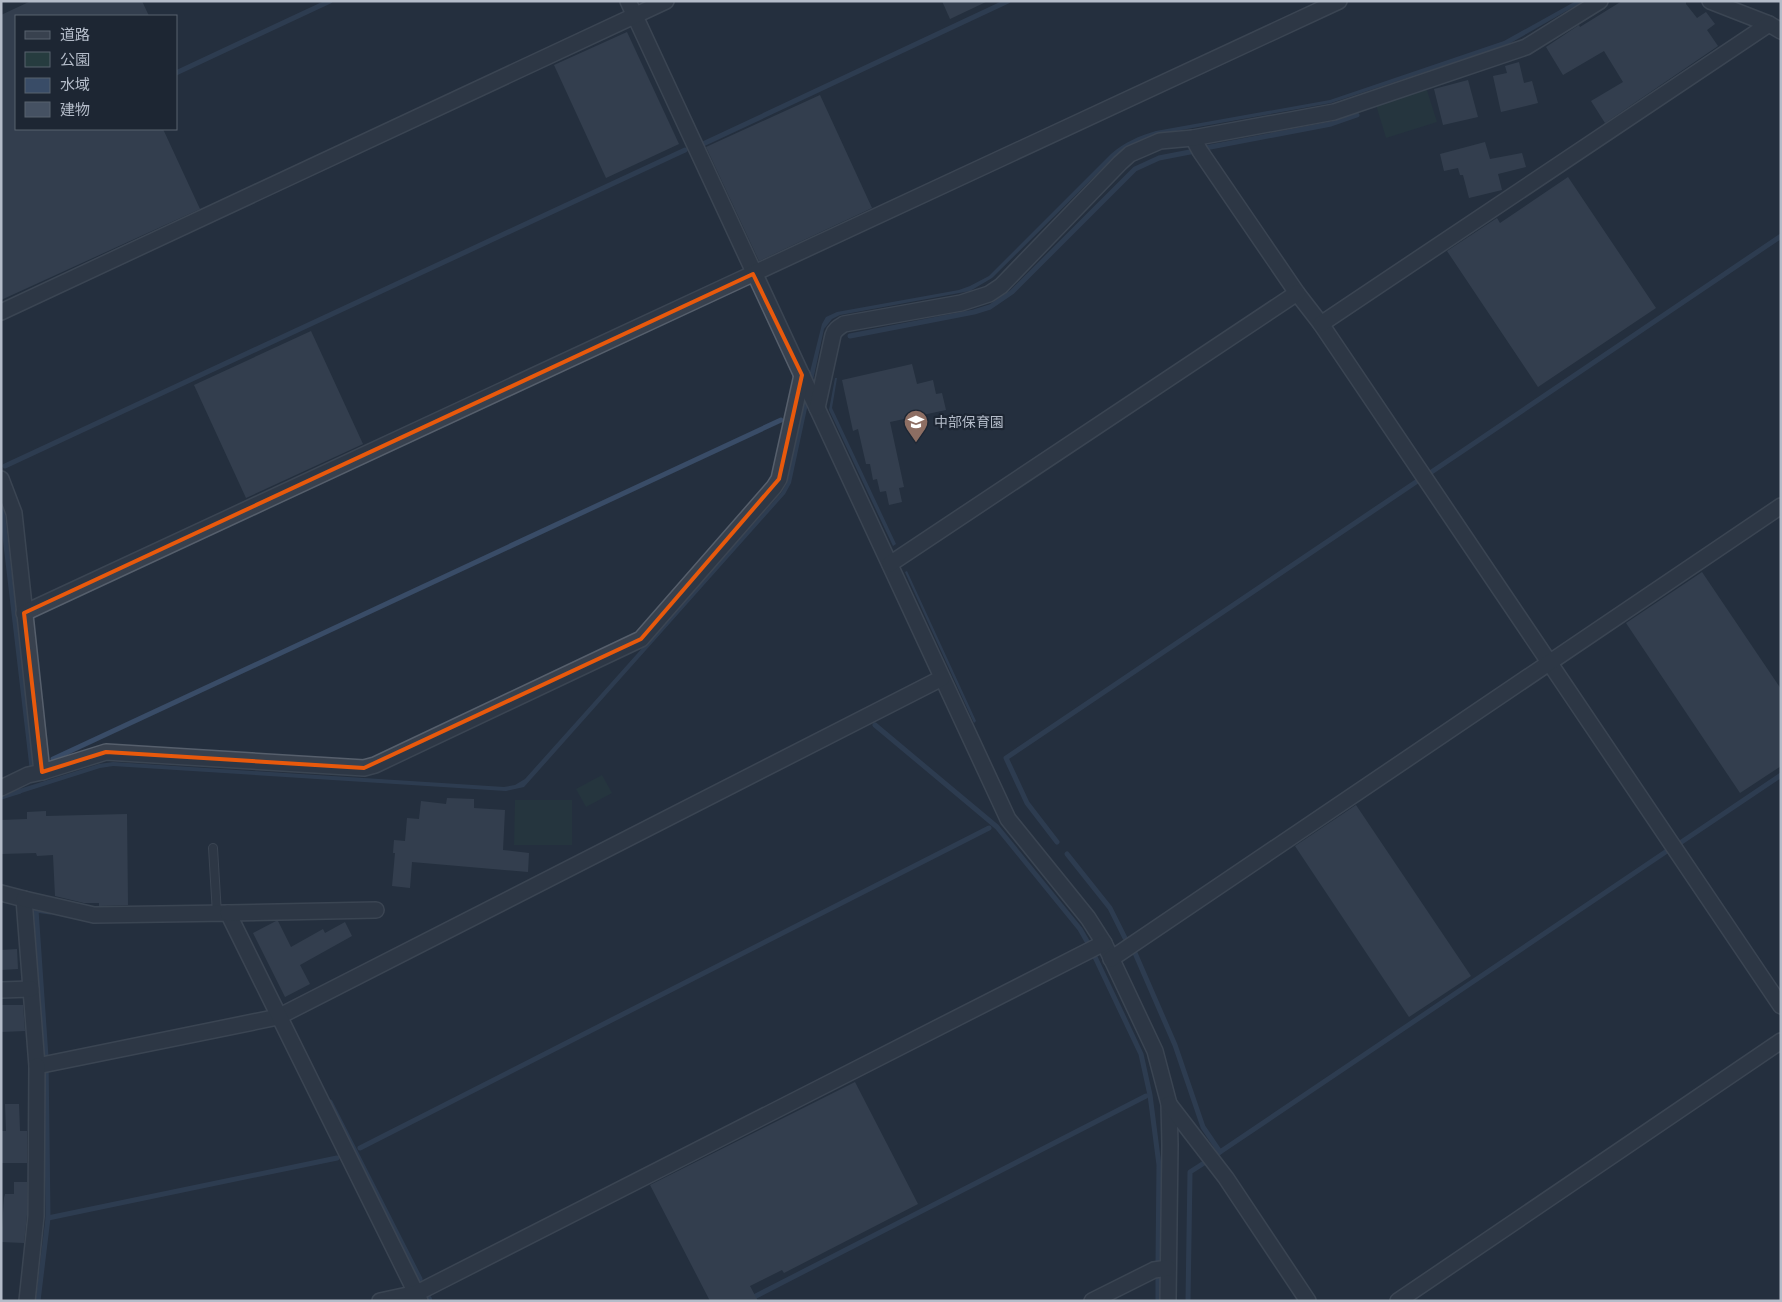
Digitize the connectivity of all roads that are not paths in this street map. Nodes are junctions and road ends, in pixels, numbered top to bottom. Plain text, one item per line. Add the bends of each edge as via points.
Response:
1 (628, 1) edge
2 (666, 1) edge
3 (1339, 1) edge
4 (1600, 1) edge
5 (1710, 1) edge
6 (634, 16) junction
7 (1775, 28) edge
8 (1193, 138) junction
9 (753, 274) junction
10 (1297, 293) junction
11 (1, 312) edge
12 (1321, 324) junction
13 (804, 378) junction
14 (814, 403) junction
15 (1, 479) edge
16 (1781, 506) edge
17 (890, 564) junction
18 (24, 613) junction
19 (1548, 662) junction
20 (942, 678) junction
21 (42, 772) junction
22 (1, 788) edge
23 (213, 848) dead end
24 (1, 893) edge
25 (24, 899) junction
26 (376, 910) dead end
27 (222, 914) junction
28 (1104, 944) junction
29 (1111, 959) junction
30 (31, 989) junction
31 (1, 990) edge
32 (1781, 1006) edge
33 (278, 1017) junction
34 (1781, 1041) edge
35 (43, 1065) junction
36 (1169, 1104) junction
37 (1168, 1268) junction
38 (418, 1297) edge
39 (27, 1301) edge
40 (380, 1301) edge
41 (1092, 1301) edge
42 (1168, 1301) edge
43 (1308, 1301) edge
44 (1398, 1301) edge

1 - 6 street
2 - 6 street
3 - 9 street
4 - 8 street via 1526,47 1343,109
5 - 7 street
6 - 9 street
6 - 11 street
7 - 12 street
8 - 10 street
8 - 14 street via 1160,141 1130,154 1001,286 989,294 961,303 840,326 833,335
9 - 13 street
9 - 18 street
10 - 12 street
10 - 17 street
12 - 19 street
13 - 14 street
13 - 21 street via 779,479 641,639 364,768 106,752
14 - 17 street
15 - 18 street via 14,512
16 - 19 street
17 - 20 street
18 - 21 street
19 - 29 street
19 - 32 street
20 - 28 street via 1008,820 1088,918
20 - 33 street
21 - 22 street
23 - 27 lane
24 - 25 street
25 - 27 street via 94,915
25 - 30 street
26 - 27 street
27 - 33 street
28 - 29 street
28 - 38 street
29 - 36 street via 1155,1051
30 - 31 street
30 - 35 street
33 - 35 street
33 - 38 street
34 - 44 street
35 - 39 street via 36,1216
36 - 37 street
36 - 43 street via 1226,1178
37 - 41 street via 1154,1270
37 - 42 street
38 - 40 street

